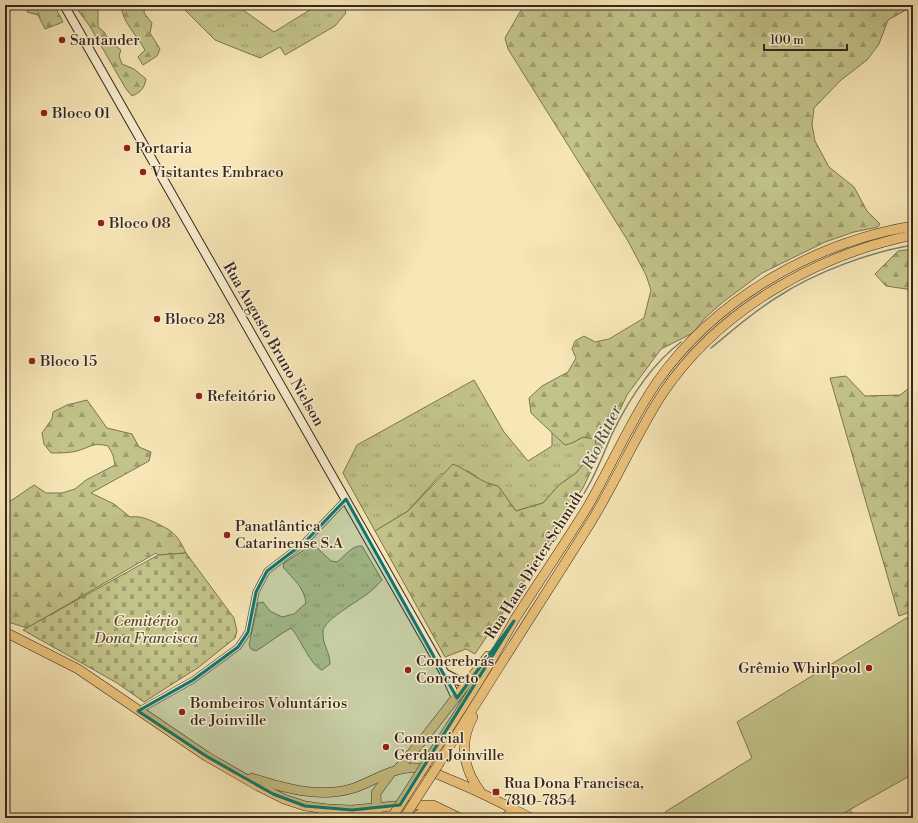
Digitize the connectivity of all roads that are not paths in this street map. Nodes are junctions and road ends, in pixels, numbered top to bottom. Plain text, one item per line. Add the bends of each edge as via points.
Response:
1 (64, 5) edge
2 (913, 226) edge
3 (913, 235) edge
4 (346, 499) junction
5 (514, 621) junction
6 (523, 628) junction
7 (5, 632) edge
8 (445, 674) junction
9 (470, 680) junction
10 (456, 698) junction
11 (138, 711) junction
12 (394, 771) junction
13 (241, 775) junction
14 (480, 792) junction
15 (325, 793) junction
16 (377, 807) junction
17 (325, 809) junction
18 (445, 810) junction
19 (515, 810) junction
20 (393, 816) edge
21 (321, 818) edge
22 (340, 818) edge
23 (377, 818) edge
24 (404, 818) edge
25 (413, 818) edge
26 (460, 818) edge
27 (504, 818) edge
28 (531, 818) edge

1 - 4 main road, Rua Augusto Bruno Nielson
2 - 5 main road, Rua Hans Dieter Schmidt via 860,239 792,267 736,303 691,342 668,367 650,393 588,506
3 - 6 main road, Rua Hans Dieter Schmidt via 863,249 790,281 747,308 695,354 671,382 654,408 597,512
4 - 8 main road, Rua Augusto Bruno Nielson
4 - 11 street via 305,542 267,571 256,592 248,632 238,648 193,680
5 - 9 main road
5 - 20 main road, Rua Hans Dieter Schmidt, bridge
6 - 14 main road via 469,724 466,734 464,761
6 - 24 main road, Rua Hans Dieter Schmidt, bridge
7 - 11 main road via 78,669
8 - 9 main road via 460,681
8 - 10 main road, Rua Augusto Bruno Nielson
9 - 10 main road
10 - 12 main road via 405,762
11 - 13 main road via 206,756
12 - 14 main road via 417,768 431,771
12 - 15 main road via 353,788
12 - 16 main road via 376,794
13 - 15 main road via 283,787
13 - 17 main road via 284,799
14 - 19 main road
15 - 17 main road via 321,800
16 - 17 main road
16 - 18 main road via 433,805
16 - 23 main road
17 - 21 street
17 - 22 main road
18 - 25 main road via 433,810
18 - 26 main road
19 - 27 main road
19 - 28 main road

